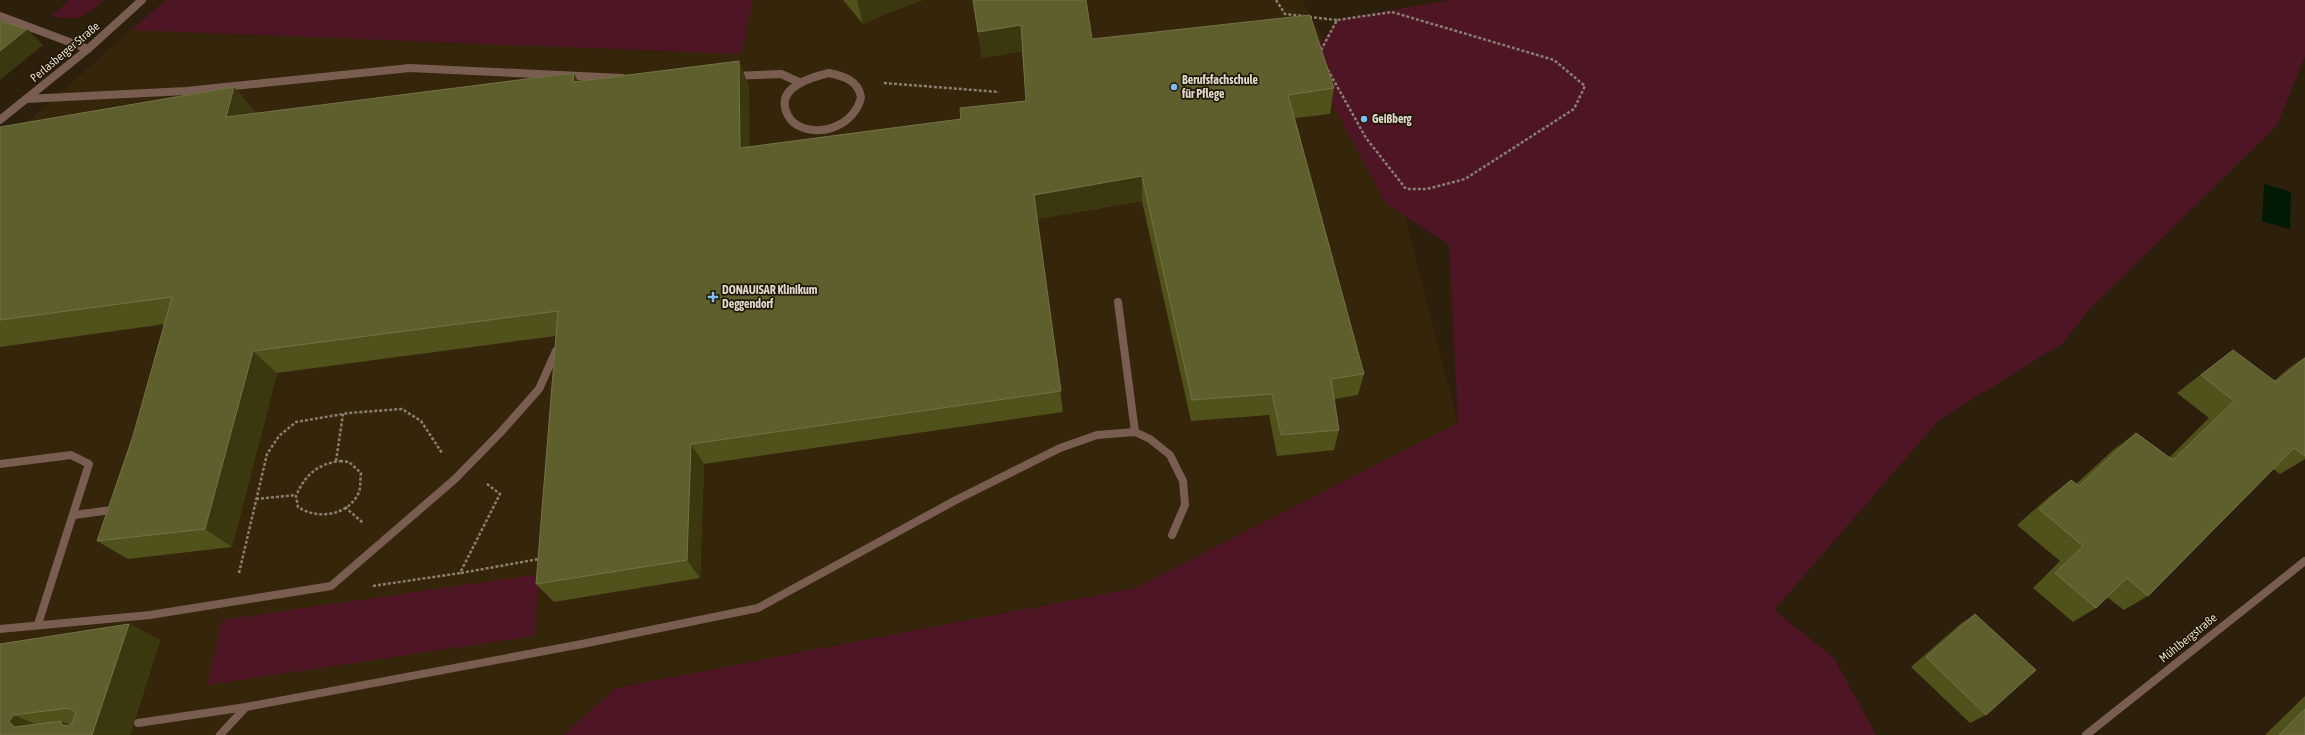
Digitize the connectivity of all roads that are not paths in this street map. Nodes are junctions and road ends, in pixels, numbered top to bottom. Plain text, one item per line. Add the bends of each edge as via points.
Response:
1 (142, 0) edge
2 (0, 16) edge
3 (88, 49) junction
4 (726, 76) edge
5 (634, 78) edge
6 (799, 82) junction
7 (26, 98) junction
8 (0, 120) edge
9 (1118, 302) dead end
10 (556, 351) edge
11 (1135, 432) junction
12 (0, 464) edge
13 (129, 507) edge
14 (74, 515) junction
15 (1172, 535) dead end
16 (2305, 561) edge
17 (38, 624) junction
18 (0, 629) edge
19 (246, 707) junction
20 (138, 722) dead end
21 (220, 735) edge
22 (2086, 735) edge

1 - 3 street, Perlasberger Straße
2 - 3 street
3 - 7 street, Perlasberger Straße
4 - 6 street via 781,74
5 - 7 street via 410,68 186,91
6 - 6 street via 788,93 784,102 785,111 798,125 821,130 845,122 854,115 860,105 860,91 852,80 829,73 816,74
7 - 8 street, Perlasberger Straße
9 - 11 street
10 - 17 street via 539,389 455,479 331,586 150,615
11 - 15 street via 1150,439 1170,455 1183,481 1185,505
11 - 19 street via 1097,435 1060,448 956,500 758,608
12 - 14 street via 71,455 90,464
13 - 14 street
14 - 17 street
16 - 22 street, Mühlbergstraße
17 - 18 street
19 - 20 street
19 - 21 street

